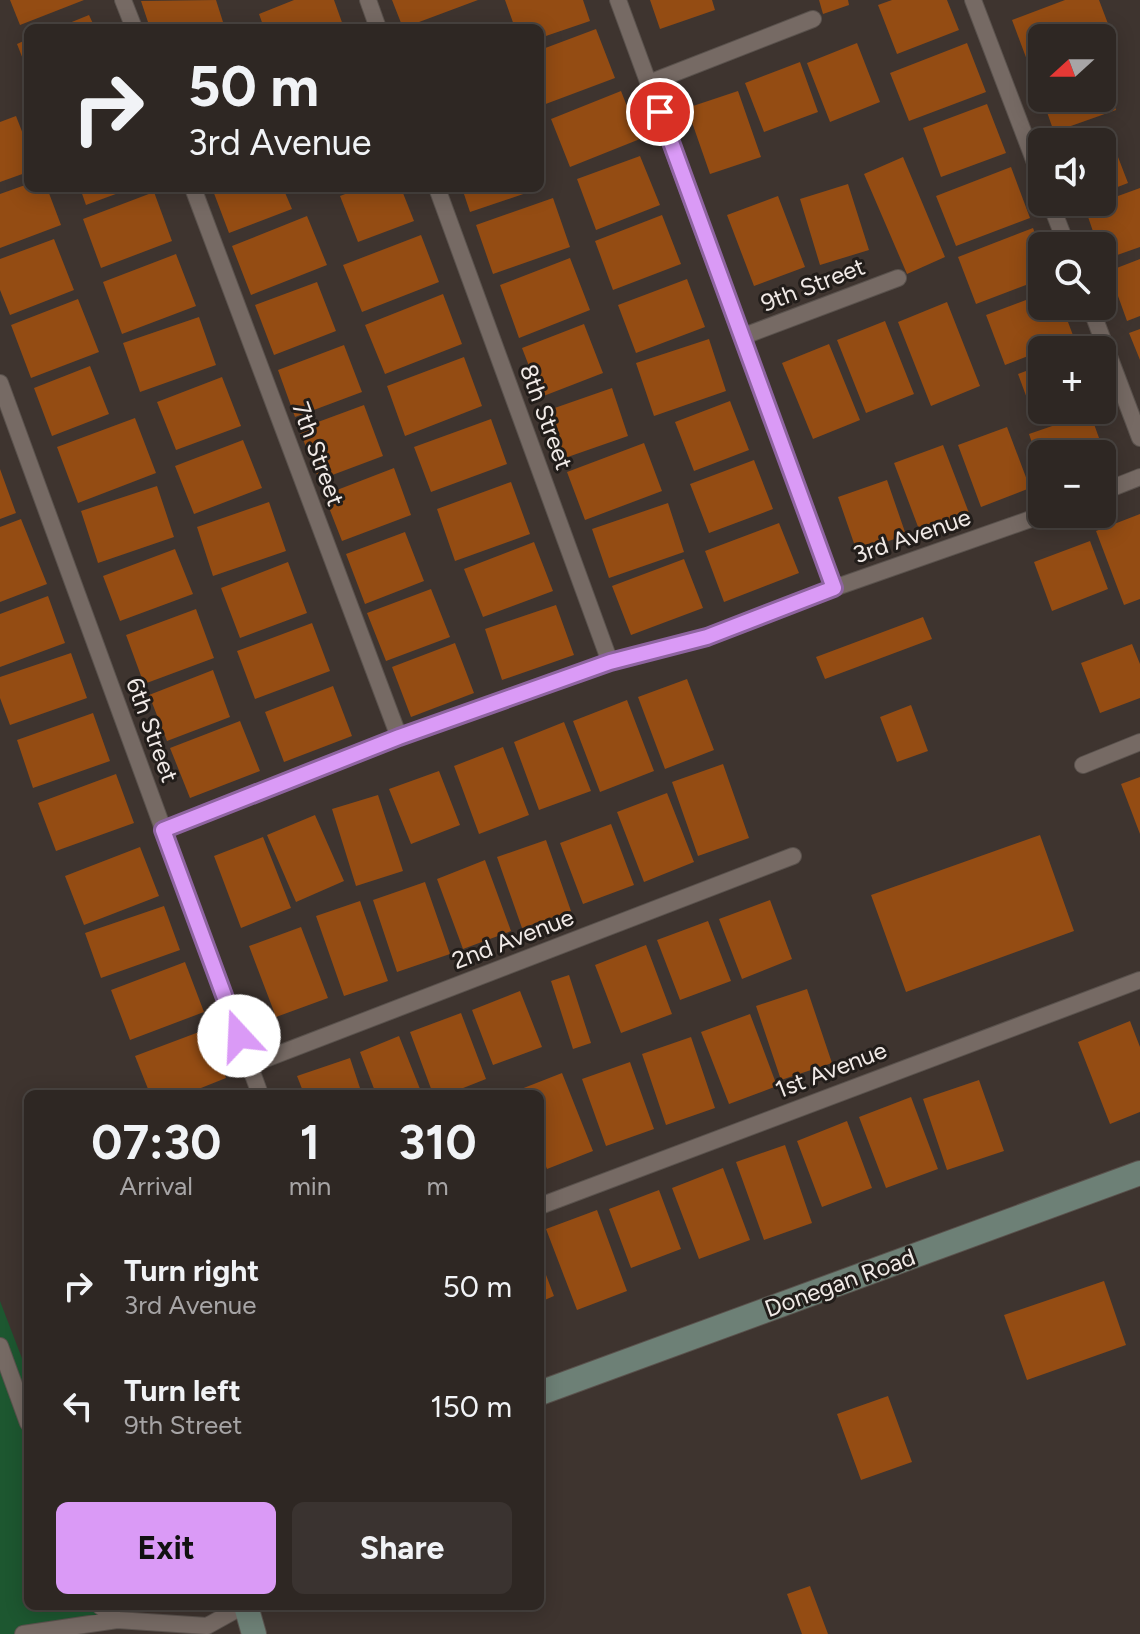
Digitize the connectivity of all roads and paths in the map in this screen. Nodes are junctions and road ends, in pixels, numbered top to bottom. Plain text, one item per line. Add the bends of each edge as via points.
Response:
1 (123, 0) edge
2 (368, 0) edge
3 (618, 0) edge
4 (973, 0) edge
5 (813, 19) dead end
6 (132, 24) edge
7 (377, 24) edge
8 (649, 83) junction
9 (1028, 144) edge
10 (195, 192) edge
11 (438, 192) edge
12 (898, 278) dead end
13 (1095, 320) edge
14 (744, 336) junction
15 (0, 383) edge
16 (1140, 438) edge
17 (1140, 477) edge
18 (1116, 486) edge
19 (1028, 520) edge
20 (834, 588) junction
21 (610, 662) junction
22 (399, 737) junction
23 (1140, 742) edge
24 (1083, 765) dead end
25 (163, 830) junction
26 (793, 856) dead end
27 (1140, 980) edge
28 (250, 1065) junction
29 (259, 1090) edge
30 (1140, 1173) edge
31 (544, 1204) edge
32 (0, 1346) edge
33 (544, 1392) edge
34 (24, 1412) edge
35 (105, 1610) edge
36 (237, 1610) edge
37 (245, 1610) edge
38 (117, 1620) junction
39 (23, 1634) edge
40 (254, 1634) edge

1 - 6 lane
2 - 7 lane
3 - 8 lane, 9th Street
4 - 9 lane
5 - 8 lane
8 - 14 lane, 9th Street
10 - 22 lane, 7th Street
11 - 21 lane, 8th Street
12 - 14 lane, 9th Street
13 - 16 lane
14 - 20 lane, 9th Street
15 - 25 lane, 6th Street
17 - 18 lane
19 - 20 lane, 3rd Avenue
20 - 21 lane, 3rd Avenue via 707,637
21 - 22 lane, 3rd Avenue
22 - 25 lane, 3rd Avenue
23 - 24 lane
25 - 28 lane, 6th Street
26 - 28 lane, 2nd Avenue
27 - 31 lane, 1st Avenue
28 - 29 lane, 6th Street
30 - 33 street, Donegan Road
32 - 34 lane
35 - 38 lane
36 - 38 lane via 207,1626
37 - 40 street
38 - 39 lane

